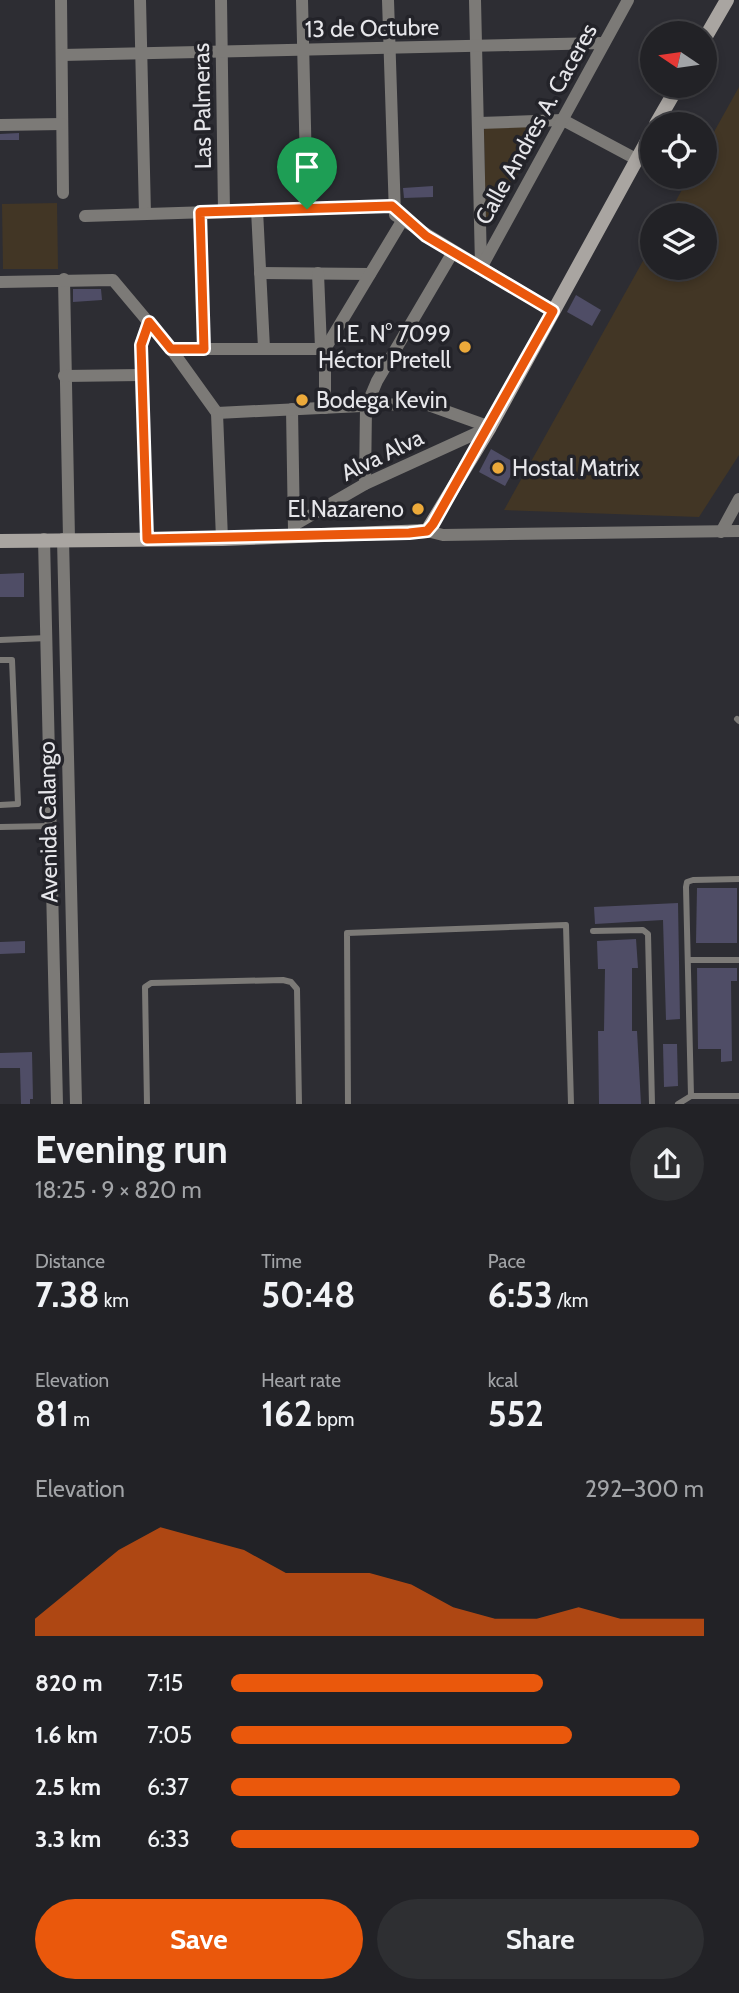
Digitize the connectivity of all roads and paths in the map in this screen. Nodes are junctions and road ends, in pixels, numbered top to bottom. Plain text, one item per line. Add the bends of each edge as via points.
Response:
1 (61, 0) edge
2 (140, 0) edge
3 (221, 0) edge
4 (302, 0) edge
5 (388, 0) edge
6 (475, 0) edge
7 (628, 0) edge
8 (727, 0) edge
9 (715, 21) edge
10 (604, 43) junction
11 (476, 46) junction
12 (390, 48) junction
13 (222, 50) junction
14 (303, 50) junction
15 (141, 53) junction
16 (62, 55) junction
17 (563, 120) junction
18 (479, 123) junction
19 (62, 124) junction
20 (0, 125) edge
21 (640, 152) edge
22 (636, 159) junction
23 (63, 193) dead end
24 (392, 206) junction
25 (307, 209) junction
26 (257, 211) junction
27 (200, 212) junction
28 (224, 212) junction
29 (145, 214) junction
30 (85, 216) dead end
31 (401, 221) junction
32 (426, 236) junction
33 (453, 252) junction
34 (481, 268) junction
35 (260, 273) junction
36 (318, 273) junction
37 (370, 274) junction
38 (64, 279) junction
39 (0, 282) edge
40 (553, 311) junction
41 (149, 322) junction
42 (264, 348) junction
43 (171, 349) junction
44 (204, 349) junction
45 (323, 349) junction
46 (141, 375) junction
47 (64, 376) junction
48 (366, 407) junction
49 (325, 408) junction
50 (292, 409) junction
51 (217, 413) junction
52 (490, 427) junction
53 (365, 484) junction
54 (739, 499) edge
55 (294, 531) junction
56 (427, 531) junction
57 (739, 531) edge
58 (721, 532) junction
59 (66, 539) junction
60 (147, 539) junction
61 (44, 540) junction
62 (222, 540) junction
63 (0, 541) edge
64 (47, 638) junction
65 (0, 640) edge
66 (0, 660) edge
67 (0, 805) edge
68 (51, 826) junction
69 (0, 827) edge
70 (739, 879) edge
71 (593, 931) dead end
72 (689, 960) junction
73 (739, 960) edge
74 (691, 1096) junction
75 (739, 1096) edge
76 (57, 1104) edge
77 (76, 1104) edge
78 (147, 1104) edge
79 (299, 1104) edge
80 (348, 1104) edge
81 (571, 1104) edge
82 (652, 1104) edge
83 (678, 1104) edge

1 - 16 street
2 - 15 street
3 - 13 street, Las Palmeras
4 - 14 street
5 - 12 street
6 - 11 street
7 - 10 street, Calle Andres A. Caceres
8 - 9 street
10 - 11 street, 13 de Octubre
10 - 17 street, Calle Andres A. Caceres
11 - 12 street, 13 de Octubre
11 - 18 street
12 - 14 street, 13 de Octubre
12 - 24 street
13 - 14 street, 13 de Octubre
13 - 15 street, 13 de Octubre
13 - 28 street, Las Palmeras
14 - 25 street
15 - 16 street, 13 de Octubre
15 - 29 street
16 - 19 street
17 - 18 street
17 - 22 street
17 - 34 street, Calle Andres A. Caceres
18 - 34 street
19 - 20 street
19 - 23 street
21 - 22 street
22 - 40 street
24 - 25 street
24 - 31 street
24 - 32 street
25 - 26 street
26 - 28 street
26 - 35 street
27 - 28 street
27 - 29 street
27 - 44 street
29 - 30 street
31 - 32 street
31 - 37 street
32 - 33 street
33 - 34 street
33 - 48 street
34 - 40 street
35 - 36 street
35 - 42 street
36 - 37 street
36 - 45 street
37 - 45 street
38 - 39 street
38 - 41 street via 113,280
38 - 47 street, Avenida Calango
40 - 52 street
41 - 43 street
41 - 46 street via 141,345
42 - 44 street
42 - 45 street
43 - 44 street
43 - 51 street
45 - 49 street
46 - 47 street
46 - 60 street
47 - 59 street, Avenida Calango
48 - 49 street
48 - 52 street via 423,403
48 - 53 street
49 - 50 street
50 - 51 street
50 - 55 street
51 - 62 street
52 - 53 street, Alva Alva
52 - 56 street
53 - 55 street, Alva Alva
54 - 58 street
55 - 56 street
55 - 62 street
56 - 58 street via 443,536
57 - 58 street
59 - 60 street
59 - 61 street
59 - 77 street, Avenida Calango
60 - 62 street
61 - 63 street
61 - 64 street, Avenida Calango
64 - 65 lane
64 - 68 street, Avenida Calango
66 - 67 lane via 12,660 18,804
68 - 69 lane
68 - 76 street, Avenida Calango
70 - 72 lane via 693,880 686,887
71 - 82 lane via 643,930 648,934
72 - 73 lane
72 - 74 lane
74 - 75 lane
74 - 83 lane
78 - 79 lane via 145,987 151,983 283,980 297,989
80 - 81 lane via 347,933 565,925

